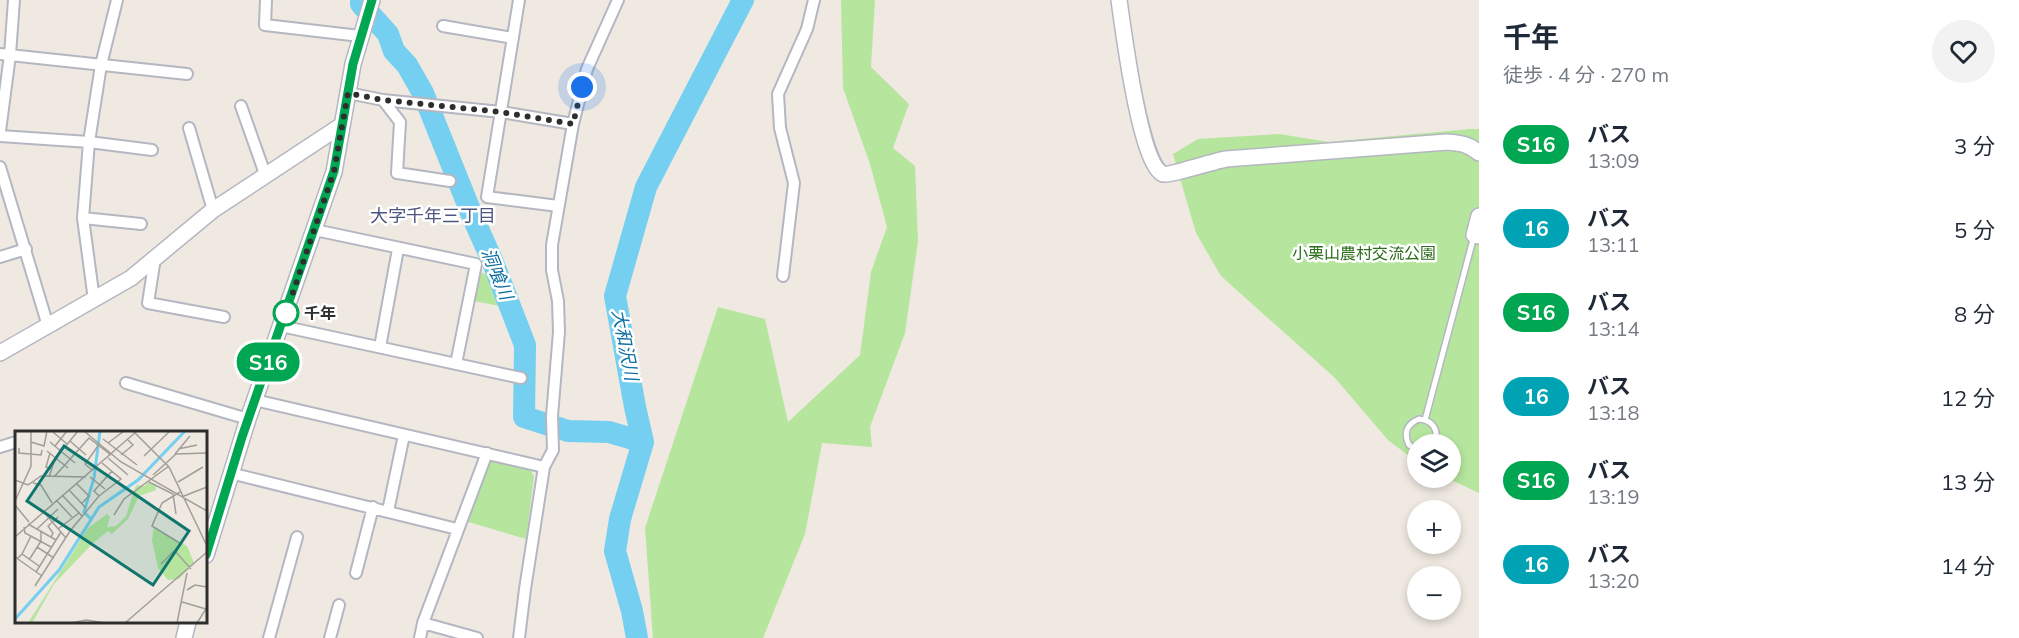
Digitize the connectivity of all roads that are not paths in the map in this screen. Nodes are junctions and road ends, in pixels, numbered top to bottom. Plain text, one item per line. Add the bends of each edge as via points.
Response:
1 (14, 0) edge
2 (117, 0) edge
3 (266, 0) edge
4 (372, 0) edge
5 (519, 0) edge
6 (618, 0) edge
7 (814, 0) edge
8 (1119, 0) edge
9 (443, 26) dead end
10 (360, 36) junction
11 (513, 38) junction
12 (5, 54) edge
13 (100, 65) junction
14 (187, 74) dead end
15 (348, 93) junction
16 (383, 100) junction
17 (241, 106) dead end
18 (501, 112) junction
19 (573, 124) junction
20 (342, 125) junction
21 (189, 128) dead end
22 (0, 131) edge
23 (0, 136) edge
24 (89, 142) junction
25 (152, 150) dead end
26 (1479, 153) edge
27 (0, 167) edge
28 (265, 174) junction
29 (450, 181) dead end
30 (558, 207) junction
31 (213, 210) junction
32 (1479, 216) edge
33 (82, 218) junction
34 (141, 224) dead end
35 (315, 230) junction
36 (1477, 235) edge
37 (26, 249) junction
38 (398, 249) junction
39 (0, 256) edge
40 (155, 258) junction
41 (783, 276) dead end
42 (93, 300) junction
43 (224, 317) dead end
44 (48, 326) junction
45 (281, 326) junction
46 (380, 347) junction
47 (0, 353) edge
48 (456, 364) junction
49 (521, 378) dead end
50 (126, 383) dead end
51 (255, 400) junction
52 (248, 419) junction
53 (1425, 420) junction
54 (1437, 434) edge
55 (404, 435) junction
56 (1407, 436) edge
57 (15, 442) edge
58 (0, 447) edge
59 (487, 453) junction
60 (544, 467) junction
61 (230, 473) junction
62 (373, 507) junction
63 (388, 511) junction
64 (210, 522) edge
65 (457, 529) junction
66 (297, 537) dead end
67 (207, 547) edge
68 (356, 573) dead end
69 (339, 605) dead end
70 (188, 623) edge
71 (423, 623) junction
72 (184, 638) edge
73 (269, 638) edge
74 (330, 638) edge
75 (420, 638) edge
76 (477, 638) edge
77 (519, 638) edge

1 - 12 street
2 - 13 street
3 - 10 street via 266,25
4 - 10 street
5 - 11 street
6 - 19 street via 587,69
7 - 41 street via 807,29 778,94 780,128 794,183
8 - 26 street via 1140,122 1155,167 1163,174 1226,159 1447,142 1461,143
9 - 11 street
10 - 15 street
11 - 18 street
12 - 13 street
12 - 22 street
13 - 14 street
13 - 24 street
15 - 16 street
15 - 20 street
16 - 18 street
16 - 29 street via 400,122 397,173
17 - 28 street
18 - 19 street
18 - 30 street via 487,197
19 - 30 street
20 - 28 street
20 - 35 street via 334,171
21 - 31 street
23 - 24 street
24 - 25 street
24 - 33 street
27 - 37 street
28 - 31 street
30 - 60 street via 552,270 560,332 552,416 553,450
31 - 40 street
32 - 36 street
33 - 34 street
33 - 42 street
35 - 38 street
35 - 45 street
36 - 53 lane
37 - 39 street
37 - 44 street
38 - 46 street
38 - 48 street via 476,264
40 - 42 street via 131,278
40 - 43 street via 148,303
42 - 44 street
44 - 47 street
45 - 46 street
45 - 51 street
46 - 48 street
48 - 49 street
50 - 52 street
51 - 52 street
51 - 55 street
52 - 61 street
53 - 54 lane via 1436,428
53 - 56 lane via 1413,422
55 - 59 street
55 - 63 street
57 - 58 street
59 - 60 street
59 - 65 street
60 - 77 street
61 - 62 street
61 - 64 street
62 - 63 street
62 - 68 street
63 - 65 street
64 - 67 street
65 - 71 street
66 - 73 street
69 - 74 street
70 - 72 street
71 - 75 street
71 - 76 street

